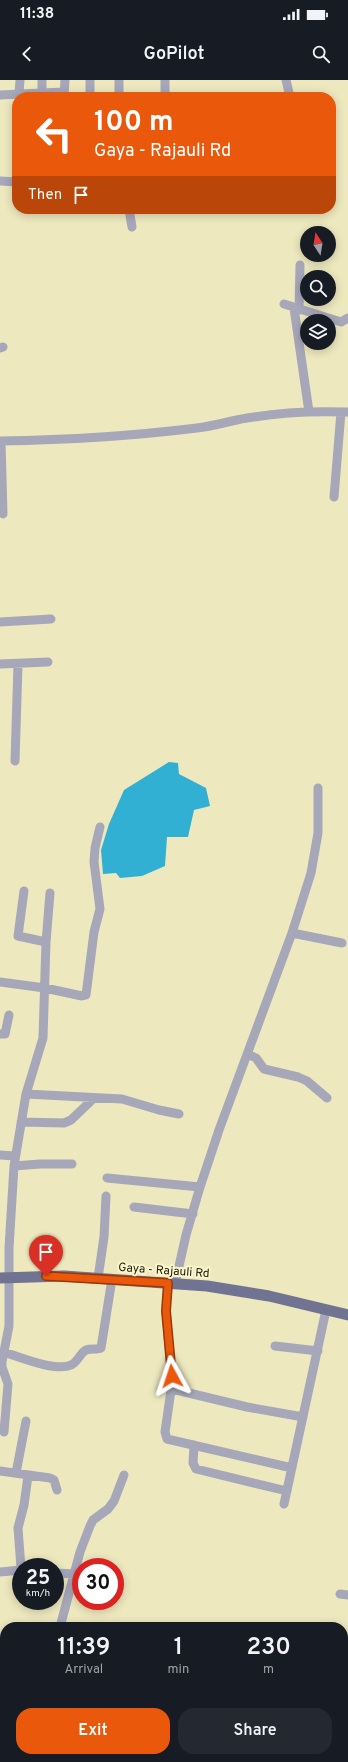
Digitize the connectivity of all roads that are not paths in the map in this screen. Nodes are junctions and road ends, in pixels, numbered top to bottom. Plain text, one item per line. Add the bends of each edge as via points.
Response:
1 (20, 80) edge
2 (42, 80) edge
3 (65, 80) edge
4 (90, 80) edge
5 (119, 80) edge
6 (166, 80) edge
7 (286, 80) edge
8 (19, 92) edge
9 (42, 92) edge
10 (64, 92) edge
11 (90, 92) edge
12 (119, 92) edge
13 (165, 92) edge
14 (289, 92) edge
15 (12, 94) edge
16 (0, 95) edge
17 (0, 175) edge
18 (0, 182) edge
19 (12, 182) edge
20 (130, 214) edge
21 (132, 227) dead end
22 (300, 265) dead end
23 (284, 304) dead end
24 (297, 309) junction
25 (348, 318) edge
26 (309, 412) junction
27 (344, 412) edge
28 (1, 441) edge
29 (334, 497) dead end
30 (3, 514) dead end
31 (51, 619) dead end
32 (0, 622) edge
33 (48, 662) dead end
34 (0, 664) edge
35 (18, 664) junction
36 (15, 760) dead end
37 (318, 788) dead end
38 (100, 827) dead end
39 (24, 892) dead end
40 (50, 892) dead end
41 (292, 933) junction
42 (46, 942) junction
43 (342, 943) dead end
44 (0, 982) edge
45 (46, 988) junction
46 (9, 1015) dead end
47 (0, 1034) edge
48 (247, 1054) junction
49 (26, 1094) junction
50 (94, 1098) junction
51 (327, 1098) dead end
52 (180, 1114) dead end
53 (21, 1122) junction
54 (0, 1155) edge
55 (15, 1156) junction
56 (72, 1164) dead end
57 (14, 1166) junction
58 (106, 1178) dead end
59 (200, 1187) junction
60 (106, 1196) dead end
61 (134, 1207) dead end
62 (192, 1214) junction
63 (4, 1278) edge
64 (98, 1278) junction
65 (112, 1279) junction
66 (172, 1283) junction
67 (326, 1310) junction
68 (348, 1315) edge
69 (275, 1346) dead end
70 (318, 1351) junction
71 (4, 1352) junction
72 (172, 1389) junction
73 (3, 1400) edge
74 (303, 1417) junction
75 (26, 1421) dead end
76 (4, 1432) dead end
77 (194, 1445) junction
78 (292, 1468) junction
79 (0, 1470) edge
80 (16, 1473) junction
81 (124, 1475) dead end
82 (28, 1476) junction
83 (57, 1490) dead end
84 (287, 1491) junction
85 (284, 1504) dead end
86 (20, 1558) edge
87 (79, 1558) edge
88 (12, 1570) edge
89 (0, 1572) edge
90 (72, 1584) edge
91 (61, 1622) edge

1 - 8 street
2 - 9 street
3 - 10 street
4 - 11 street
5 - 12 street
6 - 13 street
7 - 14 street
15 - 16 street
17 - 18 street
18 - 19 street
20 - 21 street
22 - 24 street
23 - 24 street
24 - 25 street via 341,322
24 - 26 street
26 - 27 street
26 - 28 street via 254,416 205,427 156,433
27 - 29 street
28 - 30 street
31 - 32 street
33 - 35 street
34 - 35 street
35 - 36 street
37 - 41 street via 318,833 312,866
38 - 45 street via 94,862 100,909 94,932 88,993 82,996
39 - 42 street via 18,936
40 - 42 street
41 - 43 street
41 - 48 street
42 - 45 street
44 - 45 street
45 - 49 street via 43,1038
46 - 47 street via 5,1034
48 - 51 street via 256,1058 264,1069 307,1081
48 - 59 street
49 - 50 street
49 - 53 street
50 - 52 street via 129,1100
50 - 53 street via 64,1123
53 - 55 street
54 - 55 street
55 - 57 street
56 - 57 street
57 - 63 street via 9,1248
58 - 59 street
59 - 62 street
60 - 64 street
61 - 62 street
62 - 66 street
63 - 64 main road, Gaya - Rajauli Rd
63 - 71 street via 9,1326
64 - 65 main road, Gaya - Rajauli Rd
65 - 66 main road, Gaya - Rajauli Rd
65 - 71 street via 101,1348 85,1351 77,1361 65,1367 50,1366
66 - 67 main road, Gaya - Rajauli Rd via 246,1292
66 - 72 street via 166,1311
67 - 68 main road, Gaya - Rajauli Rd
67 - 70 street
69 - 70 street
70 - 74 street
71 - 73 street via 2,1367 8,1384
72 - 74 street
72 - 77 street via 165,1424 166,1437
73 - 76 street
74 - 78 street
75 - 80 street
77 - 78 street
77 - 84 street via 193,1463 196,1469
78 - 84 street
79 - 80 street
80 - 82 street
81 - 87 street via 114,1501 93,1520
82 - 83 street via 50,1478 54,1480
82 - 86 street via 18,1528
84 - 85 street
88 - 89 street
90 - 91 street

